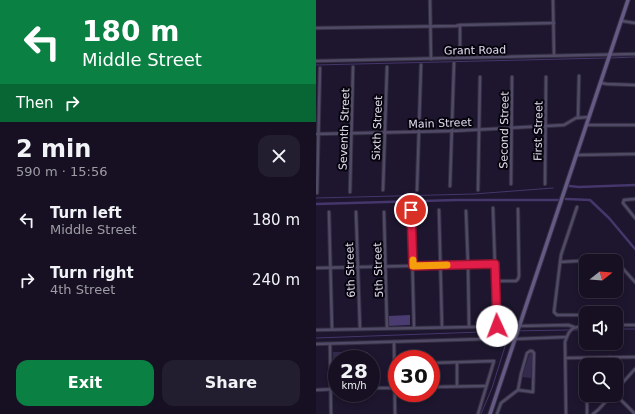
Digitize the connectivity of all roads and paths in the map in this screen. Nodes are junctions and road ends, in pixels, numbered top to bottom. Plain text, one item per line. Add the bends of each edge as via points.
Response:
1 (430, 0) edge
2 (553, 0) edge
3 (628, 0) edge
4 (622, 21) junction
5 (635, 22) edge
6 (554, 23) junction
7 (460, 25) junction
8 (430, 26) junction
9 (316, 28) edge
10 (460, 54) dead end
11 (610, 54) junction
12 (635, 54) edge
13 (554, 56) junction
14 (431, 59) junction
15 (316, 61) edge
16 (454, 63) dead end
17 (421, 65) dead end
18 (387, 66) dead end
19 (353, 67) dead end
20 (320, 68) dead end
21 (578, 76) dead end
22 (512, 77) dead end
23 (546, 77) dead end
24 (480, 78) dead end
25 (602, 83) junction
26 (635, 85) edge
27 (590, 117) junction
28 (578, 118) junction
29 (590, 125) junction
30 (635, 125) edge
31 (546, 126) junction
32 (512, 128) junction
33 (480, 129) junction
34 (452, 131) junction
35 (419, 132) junction
36 (385, 133) junction
37 (317, 134) edge
38 (352, 134) junction
39 (635, 154) edge
40 (577, 155) junction
41 (511, 184) dead end
42 (545, 184) dead end
43 (450, 186) dead end
44 (383, 190) dead end
45 (417, 190) dead end
46 (478, 190) dead end
47 (350, 192) dead end
48 (317, 193) dead end
49 (635, 199) edge
50 (577, 207) dead end
51 (493, 208) dead end
52 (518, 209) dead end
53 (411, 210) dead end
54 (439, 210) dead end
55 (466, 211) dead end
56 (329, 212) dead end
57 (356, 212) dead end
58 (384, 212) dead end
59 (635, 218) edge
60 (579, 261) edge
61 (560, 262) junction
62 (495, 264) junction
63 (440, 265) junction
64 (468, 265) junction
65 (413, 266) junction
66 (358, 267) junction
67 (386, 267) junction
68 (316, 268) edge
69 (331, 268) junction
70 (623, 269) edge
71 (495, 281) junction
72 (635, 282) edge
73 (579, 315) edge
74 (623, 325) edge
75 (635, 325) edge
76 (469, 326) junction
77 (497, 326) junction
78 (442, 327) junction
79 (519, 327) junction
80 (574, 327) junction
81 (579, 327) edge
82 (387, 328) junction
83 (414, 328) junction
84 (332, 329) junction
85 (360, 329) junction
86 (316, 330) edge
87 (516, 337) junction
88 (567, 337) junction
89 (394, 342) junction
90 (316, 344) edge
91 (330, 344) junction
92 (330, 350) edge
93 (394, 350) edge
94 (610, 357) joint
95 (635, 357) edge
96 (565, 358) junction
97 (457, 363) junction
98 (440, 364) edge
99 (635, 369) edge
100 (623, 382) edge
101 (457, 386) junction
102 (486, 386) junction
103 (440, 387) edge
104 (316, 390) edge
105 (328, 390) edge
106 (518, 390) junction
107 (331, 402) edge
108 (395, 402) edge
109 (587, 402) edge
110 (605, 402) edge
111 (623, 402) edge
112 (331, 414) edge
113 (395, 414) edge
114 (478, 414) edge
115 (490, 414) edge
116 (497, 414) edge
117 (566, 414) edge
118 (587, 414) edge
119 (593, 414) edge
120 (635, 414) edge

1 - 8 street
2 - 6 street
3 - 4 main road
4 - 5 street
4 - 11 main road
6 - 7 street
6 - 13 street
7 - 8 street
7 - 10 street
8 - 9 street
8 - 14 street
11 - 12 street, Grant Road
11 - 13 street, Grant Road
11 - 25 main road
13 - 14 street, Grant Road
14 - 15 street, Grant Road
16 - 34 street
17 - 35 street
18 - 36 street, Sixth Street
19 - 38 street, Seventh Street
20 - 37 street
21 - 28 street
22 - 32 street, Second Street
23 - 31 street, First Street
24 - 33 street
25 - 26 street
25 - 27 main road
27 - 28 street
27 - 29 main road
28 - 31 street, Main Street via 564,125
29 - 30 street
29 - 40 main road
31 - 32 street, Main Street
31 - 42 street, First Street
32 - 33 street, Main Street
32 - 41 street, Second Street
33 - 34 street, Main Street
33 - 46 street
34 - 35 street, Main Street
34 - 43 street
35 - 36 street, Main Street
35 - 45 street
36 - 38 street, Main Street
36 - 44 street, Sixth Street
37 - 38 street, Main Street
37 - 48 street
38 - 47 street, Seventh Street
39 - 40 street
40 - 79 main road
49 - 59 street via 624,200 623,203
50 - 61 street
51 - 62 street
52 - 71 street via 519,276 516,281
53 - 65 street
54 - 63 street
55 - 64 street
56 - 69 street
57 - 66 street, 6th Street
58 - 67 street, 5th Street
60 - 61 street
61 - 73 street via 554,312
62 - 64 street
62 - 71 street
63 - 64 street
63 - 65 street
63 - 78 street
64 - 76 street
65 - 67 street
65 - 83 street
66 - 67 street
66 - 69 street
66 - 85 street, 6th Street
67 - 82 street, 5th Street
68 - 69 street
69 - 84 street
70 - 72 street
71 - 77 street
74 - 75 street
76 - 77 street
76 - 78 street
77 - 79 street
78 - 83 street
79 - 80 street
79 - 87 main road
80 - 81 street
80 - 88 street
82 - 83 street
82 - 85 street
84 - 85 street
84 - 86 street
87 - 88 street
87 - 89 street
87 - 115 main road
88 - 96 street
89 - 91 street
89 - 93 street
90 - 91 street
91 - 92 street
94 - 95 street
94 - 96 street
96 - 117 street
97 - 98 street
97 - 101 street
97 - 102 street via 494,361
99 - 100 street
101 - 102 street
101 - 103 street
102 - 114 street
104 - 105 street
106 - 106 street via 533,392 534,353 531,351 528,353
106 - 116 street via 501,403
107 - 112 street
108 - 113 street
109 - 118 street
110 - 119 street
111 - 120 street

